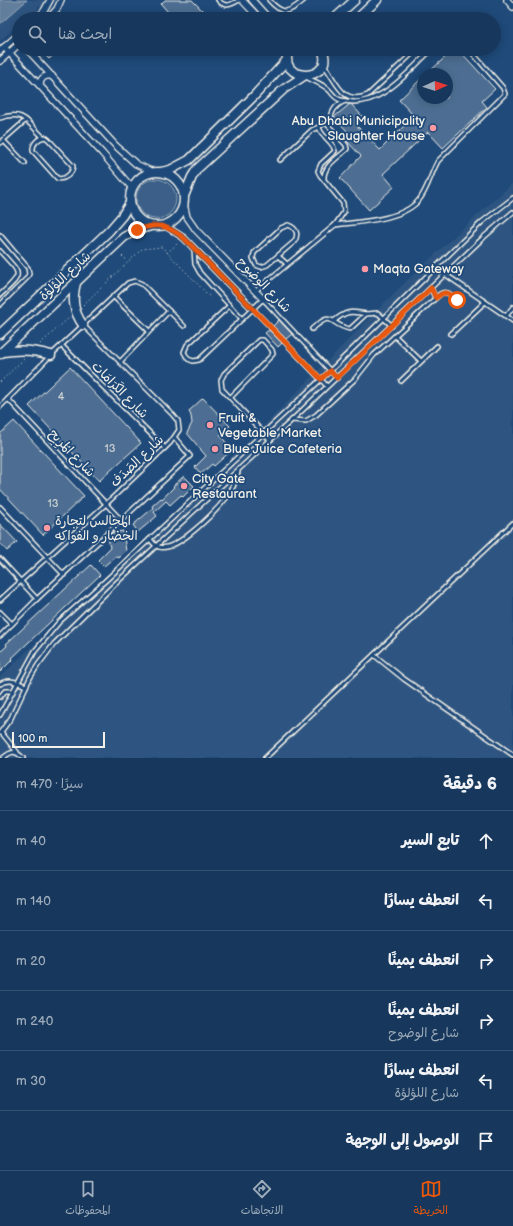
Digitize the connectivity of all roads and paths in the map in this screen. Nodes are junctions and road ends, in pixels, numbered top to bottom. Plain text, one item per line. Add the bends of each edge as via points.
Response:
1 (50, 0) edge
2 (61, 0) edge
3 (218, 0) edge
4 (239, 0) edge
5 (242, 0) edge
6 (252, 0) edge
7 (269, 0) edge
8 (304, 0) edge
9 (355, 0) edge
10 (507, 0) edge
11 (372, 2) edge
12 (513, 7) edge
13 (43, 12) edge
14 (54, 12) edge
15 (253, 12) edge
16 (263, 12) edge
17 (342, 12) edge
18 (363, 12) edge
19 (12, 42) edge
20 (2, 49) edge
21 (12, 50) edge
22 (9, 53) junction
23 (33, 56) edge
24 (285, 56) edge
25 (287, 56) edge
26 (323, 56) edge
27 (326, 56) edge
28 (410, 56) edge
29 (425, 56) edge
30 (475, 56) edge
31 (0, 61) edge
32 (323, 61) junction
33 (52, 76) junction
34 (304, 76) junction
35 (40, 86) junction
36 (346, 101) junction
37 (0, 118) edge
38 (26, 120) junction
39 (328, 126) junction
40 (319, 127) junction
41 (43, 138) junction
42 (2, 142) edge
43 (280, 160) dead end
44 (25, 163) dead end
45 (157, 172) junction
46 (324, 180) junction
47 (132, 188) junction
48 (513, 198) edge
49 (184, 200) junction
50 (130, 203) junction
51 (513, 212) edge
52 (164, 225) junction
53 (335, 225) junction
54 (151, 226) junction
55 (0, 235) edge
56 (178, 243) dead end
57 (194, 249) junction
58 (0, 251) edge
59 (167, 253) dead end
60 (122, 256) dead end
61 (278, 256) junction
62 (128, 262) dead end
63 (287, 264) junction
64 (436, 268) junction
65 (446, 274) junction
66 (76, 283) junction
67 (431, 288) junction
68 (255, 290) junction
69 (42, 294) junction
70 (0, 295) edge
71 (113, 296) junction
72 (436, 298) junction
73 (263, 299) junction
74 (457, 300) dead end
75 (485, 302) junction
76 (0, 305) edge
77 (229, 306) junction
78 (513, 307) edge
79 (253, 309) junction
80 (169, 311) junction
81 (366, 314) junction
82 (506, 316) junction
83 (384, 318) junction
84 (242, 319) junction
85 (334, 321) junction
86 (513, 321) edge
87 (83, 325) junction
88 (184, 326) dead end
89 (392, 326) junction
90 (0, 328) edge
91 (312, 329) dead end
92 (149, 331) junction
93 (0, 334) edge
94 (451, 334) dead end
95 (395, 336) junction
96 (62, 346) junction
97 (436, 346) dead end
98 (1, 353) edge
99 (51, 355) junction
100 (421, 361) junction
101 (120, 362) junction
102 (330, 371) junction
103 (337, 378) junction
104 (321, 379) junction
105 (401, 381) dead end
106 (327, 386) junction
107 (231, 398) junction
108 (8, 399) junction
109 (0, 407) edge
110 (292, 420) junction
111 (263, 433) junction
112 (175, 438) junction
113 (270, 440) junction
114 (165, 448) junction
115 (239, 470) junction
116 (106, 504) junction
117 (0, 508) edge
118 (121, 520) junction
119 (513, 523) edge
120 (150, 539) junction
121 (157, 546) junction
122 (47, 557) junction
123 (0, 559) edge
124 (64, 574) junction
125 (21, 582) junction
126 (38, 599) junction
127 (0, 600) edge
128 (0, 612) edge
129 (12, 624) junction
130 (0, 636) edge
131 (374, 654) junction
132 (17, 682) junction
133 (0, 684) edge
134 (26, 686) junction
135 (13, 691) junction
136 (0, 697) edge
137 (0, 715) edge
138 (0, 732) edge
139 (17, 752) junction
140 (513, 755) edge
141 (3, 758) edge
142 (23, 758) edge
143 (265, 758) edge

1 - 13 street
2 - 14 street
3 - 4 lane via 225,6
5 - 15 street
6 - 16 street
7 - 8 lane via 276,8 286,11
9 - 17 street
10 - 12 street
11 - 18 street
19 - 20 street
20 - 22 street
21 - 22 street
22 - 31 street
22 - 35 street
23 - 33 street
24 - 45 street via 254,96 189,160 170,170
25 - 34 street via 289,66 293,71
26 - 32 street
27 - 32 street
28 - 32 lane via 368,95 361,98 346,96 331,78
29 - 36 lane via 386,91 367,100
30 - 53 lane via 506,94 438,161 419,200 411,207 379,220
32 - 34 street via 316,73
33 - 35 street via 43,77
33 - 45 street via 115,145 136,164
34 - 36 lane via 329,90 339,100
34 - 49 street via 284,90 198,169 192,177
35 - 47 street
36 - 39 lane via 338,104 333,110
37 - 38 lane via 16,114
38 - 41 lane
38 - 42 lane
39 - 40 lane via 326,123
39 - 46 lane via 347,149 325,170
40 - 43 lane via 312,130
40 - 46 lane via 319,131 335,148 319,168 318,172
41 - 41 lane via 34,144 33,151 57,178 64,178 73,169 72,164 48,139
42 - 44 lane
45 - 47 street via 140,177
45 - 49 street via 174,177 183,189
46 - 53 lane via 343,203 344,212
47 - 50 street
48 - 64 lane via 482,222
49 - 52 street via 182,211 177,218
49 - 68 street, شارع الوضوح via 187,217 196,230
50 - 54 street via 138,218
50 - 69 street, شارع اللؤلؤة via 115,224
51 - 65 lane
52 - 54 street
52 - 57 street, شارع الوضوح via 184,238
53 - 63 lane
54 - 66 street, شارع اللؤلؤة via 124,237
55 - 76 lane via 29,272 27,278
56 - 59 path
57 - 77 lane via 195,264 200,273
57 - 79 street, شارع الوضوح
58 - 70 lane via 16,269 17,275 16,280
60 - 62 path
61 - 61 lane via 296,240 297,232 291,226 281,228 254,253 253,258 254,263 261,267
61 - 63 lane
63 - 68 lane
64 - 65 lane
64 - 83 lane
65 - 67 lane
65 - 75 lane
66 - 87 street via 74,305 78,319
66 - 98 street, شارع اللؤلؤة
67 - 72 lane
67 - 89 lane
68 - 73 street, شارع الوضوح
69 - 90 street via 29,301
69 - 93 street, شارع اللؤلؤة
71 - 80 lane via 125,284 135,281 142,284
71 - 87 lane
71 - 92 lane
72 - 74 lane via 446,292
72 - 95 lane
73 - 79 lane
73 - 102 lane, شارع الوضوح
75 - 82 lane
75 - 94 lane
77 - 84 lane
77 - 84 lane via 187,345 184,352 188,359 199,360
78 - 82 lane
79 - 84 lane
79 - 104 lane, شارع الوضوح
80 - 88 lane
80 - 92 lane
81 - 83 lane via 378,313
81 - 85 lane via 353,311 343,314
81 - 85 lane via 350,329
82 - 86 lane
83 - 89 lane
83 - 102 lane
85 - 91 lane via 327,318
87 - 96 lane
87 - 101 lane, شارع الصَدَف
89 - 103 lane
92 - 101 lane
95 - 100 lane
95 - 110 lane via 355,379 316,415 306,420
96 - 99 lane
96 - 114 lane, شارع الكَرَامَات
97 - 100 lane
98 - 99 street via 24,350
99 - 108 lane
100 - 105 lane
101 - 112 lane, شارع الصَدَف via 178,422 179,430
102 - 103 lane, شارع الوضوح
102 - 104 lane
103 - 106 lane
104 - 106 lane, شارع الوضوح
104 - 111 lane
106 - 110 lane
107 - 107 lane via 222,389 221,380 224,374 259,340 263,340 272,350 272,354
107 - 111 lane
108 - 109 lane
108 - 116 lane, شارع المُرِيح
110 - 113 lane
111 - 113 lane
111 - 120 lane
112 - 114 lane, شارع الصَدَف
112 - 118 lane via 190,456
113 - 115 lane
114 - 116 lane, شارع الصَدَف
115 - 121 lane
115 - 121 lane via 226,499 193,532 173,545 161,548
116 - 118 lane, شارع المُرِيح
116 - 122 lane, شارع الصَدَف
117 - 122 lane
118 - 124 lane
119 - 131 lane
120 - 121 lane
120 - 132 lane via 59,622 35,651
121 - 134 lane via 54,644
122 - 124 lane
122 - 125 lane, شارع الصَدَف
123 - 125 lane
124 - 126 lane
125 - 126 lane
125 - 127 lane, شارع الصَدَف
126 - 129 lane
128 - 129 lane
129 - 130 lane
131 - 140 lane via 404,679
131 - 143 lane
132 - 133 lane via 8,680
132 - 134 lane
132 - 135 lane
134 - 138 lane via 11,718
135 - 136 lane via 5,691
135 - 137 lane
138 - 139 lane
139 - 141 lane via 11,752
139 - 142 lane

